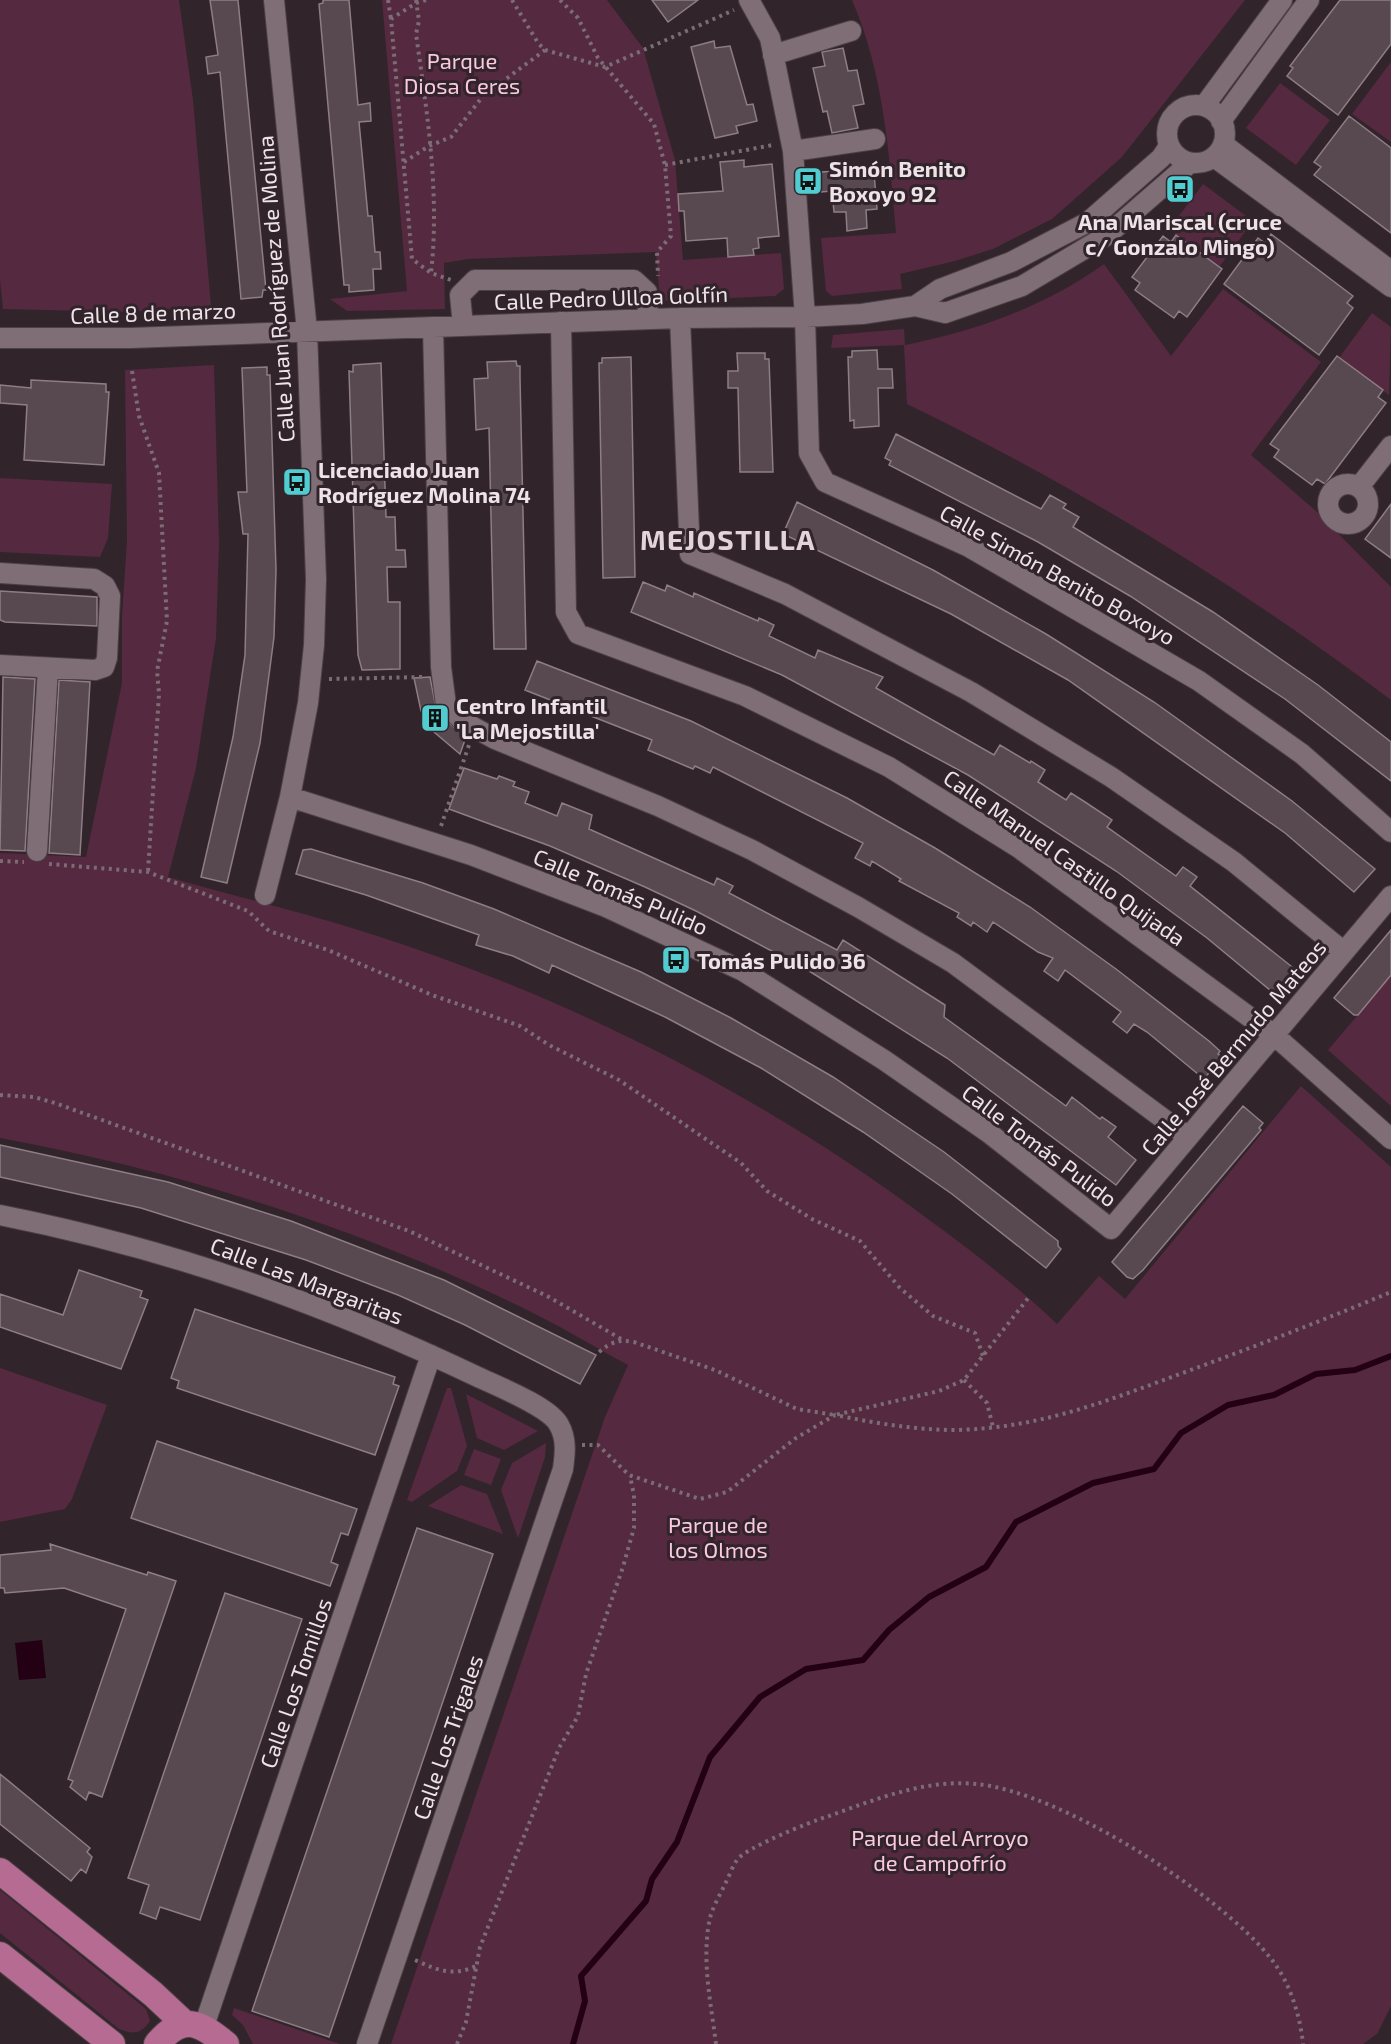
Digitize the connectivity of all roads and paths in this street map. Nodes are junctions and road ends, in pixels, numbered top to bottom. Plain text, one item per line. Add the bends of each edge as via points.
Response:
1 (274, 0) edge
2 (388, 0) edge
3 (426, 0) edge
4 (512, 0) edge
5 (560, 0) edge
6 (1282, 0) edge
7 (1309, 0) edge
8 (750, 1) edge
9 (416, 2) edge
10 (391, 19) junction
11 (851, 32) dead end
12 (545, 50) junction
13 (773, 55) junction
14 (605, 67) junction
15 (1204, 106) junction
16 (1221, 121) junction
17 (875, 139) dead end
18 (429, 146) junction
19 (792, 146) junction
20 (1169, 146) junction
21 (1218, 150) junction
22 (404, 162) junction
23 (1190, 163) junction
24 (665, 165) junction
25 (1391, 271) edge
26 (431, 273) junction
27 (659, 281) dead end
28 (469, 286) junction
29 (1391, 287) edge
30 (915, 306) junction
31 (806, 317) junction
32 (680, 318) junction
33 (648, 319) junction
34 (561, 322) junction
35 (463, 326) junction
36 (433, 327) junction
37 (308, 331) junction
38 (0, 338) edge
39 (132, 371) dead end
40 (1391, 446) edge
41 (1359, 487) dead end
42 (0, 573) edge
43 (0, 665) edge
44 (48, 668) junction
45 (442, 677) junction
46 (310, 679) junction
47 (476, 728) junction
48 (290, 798) junction
49 (1391, 832) edge
50 (435, 843) junction
51 (39, 860) junction
52 (0, 861) edge
53 (148, 873) junction
54 (265, 895) dead end
55 (1391, 896) edge
56 (1344, 952) junction
57 (1274, 1035) junction
58 (0, 1095) edge
59 (1188, 1137) junction
60 (1391, 1139) edge
61 (0, 1215) edge
62 (1111, 1229) joint
63 (1391, 1292) edge
64 (1029, 1297) dead end
65 (623, 1340) junction
66 (599, 1352) dead end
67 (431, 1355) junction
68 (984, 1359) junction
69 (964, 1380) junction
70 (835, 1415) junction
71 (993, 1427) junction
72 (566, 1445) junction
73 (629, 1475) junction
74 (0, 1871) edge
75 (399, 1952) junction
76 (0, 1955) edge
77 (476, 1965) junction
78 (194, 2025) junction
79 (112, 2044) edge
80 (157, 2044) edge
81 (226, 2044) edge
82 (368, 2044) edge
83 (457, 2044) edge
84 (716, 2044) edge
85 (1303, 2044) edge

1 - 37 street, Calle Juan Rodríguez de Molina
2 - 10 path
3 - 9 path
4 - 12 path
5 - 14 path via 578,18
6 - 15 street
7 - 16 street
8 - 13 street, Calle Simón Benito Boxoyo via 770,38
8 - 14 path
9 - 10 path
9 - 18 path
10 - 22 path
11 - 13 street
12 - 14 path
12 - 18 path via 483,96 451,137
13 - 19 street, Calle Simón Benito Boxoyo
14 - 24 path via 654,124
15 - 16 street
15 - 20 street via 1191,106 1174,116 1166,133
16 - 21 street via 1225,132
17 - 19 street
18 - 22 path
18 - 26 path via 435,238
19 - 24 path
19 - 31 street, Calle Simón Benito Boxoyo
20 - 23 street via 1177,157
20 - 30 street, Calle Pedro Ulloa Golfín via 1161,158 1088,222 1011,262 940,289
21 - 23 street via 1203,163
21 - 25 street
21 - 29 street
22 - 26 path via 412,259
23 - 30 street, Calle Pedro Ulloa Golfín via 1106,236 1022,286 945,313
24 - 27 path via 670,236 657,252
26 - 28 path
28 - 33 street via 475,280 634,280 647,292
28 - 35 street via 460,295
30 - 31 street, Calle Pedro Ulloa Golfín via 862,315
31 - 32 street, Calle Pedro Ulloa Golfín
31 - 49 street, Calle Simón Benito Boxoyo via 809,453 825,482 969,547 1199,681 1302,754
32 - 33 street, Calle Pedro Ulloa Golfín
32 - 56 street via 690,554 785,594 971,692 1112,777 1234,862
33 - 34 street, Calle Pedro Ulloa Golfín
34 - 35 street, Calle Pedro Ulloa Golfín
34 - 57 street, Calle Manuel Castillo Quijada via 566,612 578,634 746,696 889,767 1019,848
35 - 36 street, Calle Pedro Ulloa Golfín
36 - 37 street, Calle Pedro Ulloa Golfín
36 - 45 street
37 - 38 street, Calle 8 de marzo
37 - 46 street, Calle Juan Rodríguez de Molina via 316,579
39 - 53 path via 139,416 159,472 167,621 157,670 159,693
40 - 41 street
42 - 44 street via 94,579 105,586 110,596 104,667
43 - 44 street
44 - 51 street
45 - 46 path
45 - 47 street via 446,705
46 - 48 street, Calle Juan Rodríguez de Molina
47 - 50 path
47 - 59 street via 741,845 858,907 953,963
48 - 50 street, Calle Tomás Pulido
48 - 54 street, Calle Juan Rodríguez de Molina
50 - 62 street, Calle Tomás Pulido via 606,907 743,971 980,1126
51 - 52 path
51 - 53 path
53 - 68 path via 248,911 269,931 328,950 432,995 520,1026 619,1080 741,1163 767,1191 812,1219 860,1241 900,1288 933,1316 975,1333
55 - 56 street, Calle José Bermudo Mateos
56 - 57 street, Calle José Bermudo Mateos
57 - 59 street, Calle José Bermudo Mateos
57 - 60 street, Calle Manuel Castillo Quijada
58 - 65 path via 55,1103 409,1231 547,1296
59 - 62 street, Calle José Bermudo Mateos
61 - 67 street, Calle Las Margaritas via 80,1230 177,1257 265,1286
63 - 71 path via 1078,1412
64 - 68 path
65 - 66 path via 611,1342
65 - 70 path via 698,1364 797,1409
67 - 72 street, Calle Las Margaritas via 532,1402 559,1423
67 - 78 street, Calle Los Tomillos
68 - 69 path
69 - 70 path via 939,1391
69 - 71 path via 987,1403
70 - 71 path via 904,1429
70 - 73 path via 796,1438 727,1492 700,1499
72 - 73 path via 598,1445
72 - 75 street, Calle Los Trigales via 563,1469
73 - 77 path via 634,1495 634,1528 586,1674 578,1716 559,1748
74 - 78 main road
75 - 77 path via 445,1973 464,1972
75 - 82 street, Calle Los Trigales
76 - 79 main road
77 - 83 path via 466,2022
78 - 80 main road via 169,2030
78 - 81 main road
84 - 85 path via 706,1960 710,1917 738,1858 800,1826 911,1788 946,1784 977,1784 1042,1800 1151,1859 1239,1927 1272,1960 1288,1988

